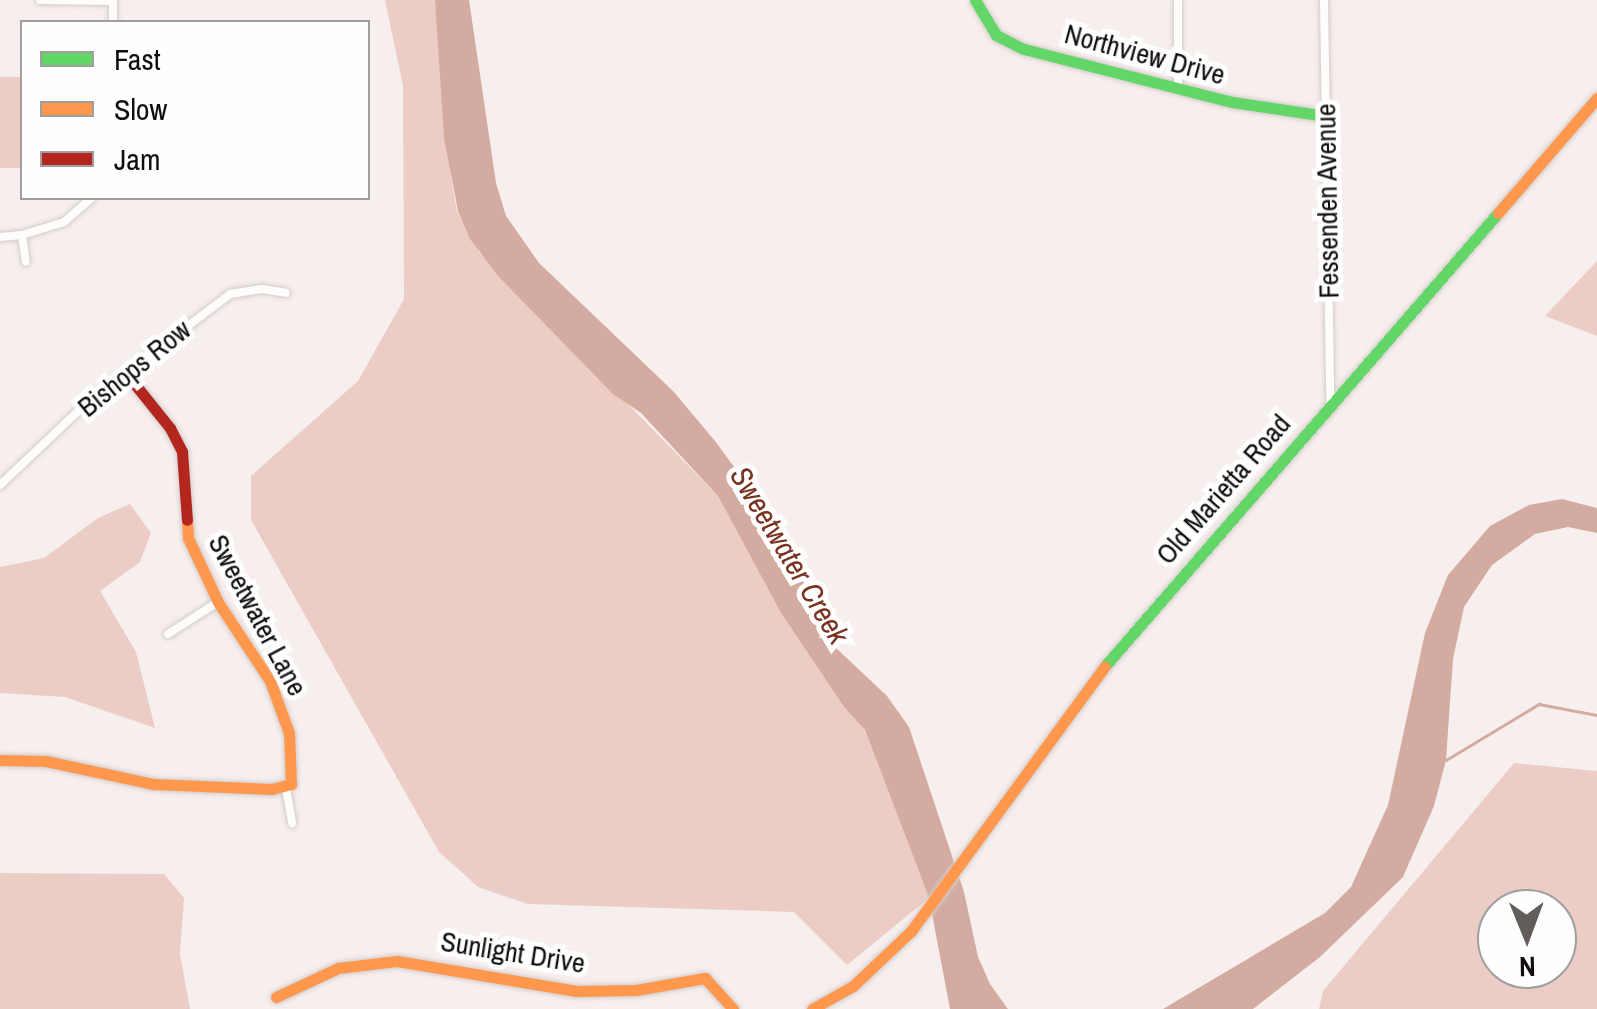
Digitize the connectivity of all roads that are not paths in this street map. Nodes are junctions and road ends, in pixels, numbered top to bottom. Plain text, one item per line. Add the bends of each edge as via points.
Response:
1 (40, 0) edge
2 (113, 0) edge
3 (975, 0) edge
4 (1178, 0) edge
5 (1324, 0) edge
6 (1178, 88) junction
7 (1597, 98) edge
8 (1326, 116) junction
9 (90, 200) edge
10 (22, 236) junction
11 (0, 237) edge
12 (26, 262) dead end
13 (286, 293) dead end
14 (125, 372) junction
15 (1330, 403) junction
16 (0, 486) edge
17 (218, 602) junction
18 (168, 634) dead end
19 (0, 760) edge
20 (286, 788) junction
21 (292, 822) dead end
22 (276, 997) dead end
23 (733, 1009) edge
24 (812, 1009) edge

1 - 2 street
3 - 6 street, Northview Drive via 987,24 1009,42
4 - 6 street
5 - 8 street, Fessenden Avenue
6 - 8 street, Northview Drive
7 - 15 street, Old Marietta Road
8 - 15 street, Fessenden Avenue
9 - 10 street via 64,222
10 - 11 street
10 - 12 street
13 - 14 street, Bishops Row via 230,294
14 - 16 street, Bishops Row
14 - 17 street, Sweetwater Lane via 182,452 188,538
15 - 24 street, Old Marietta Road via 1103,668 911,931 852,986
17 - 18 street
17 - 20 street, Sweetwater Lane via 282,711 294,777
19 - 20 street via 46,761 153,784
20 - 21 street
22 - 23 street, Sunlight Drive via 338,968 397,960 578,991 704,978

